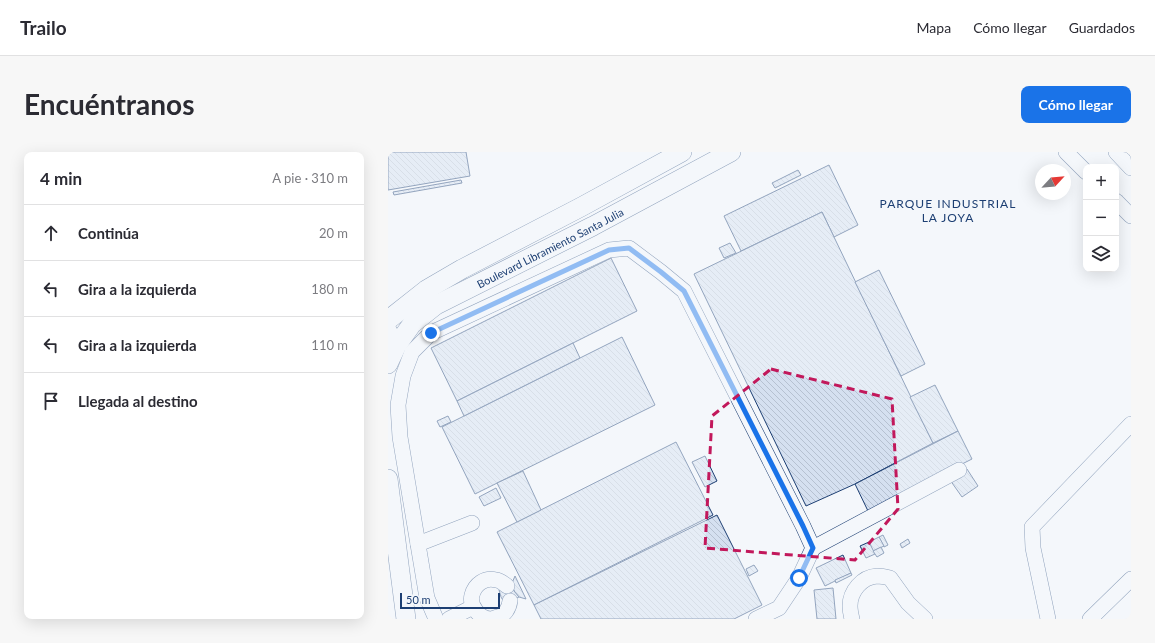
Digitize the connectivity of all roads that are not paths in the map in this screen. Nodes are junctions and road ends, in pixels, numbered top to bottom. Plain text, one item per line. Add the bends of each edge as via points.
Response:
1 (682, 152) edge
2 (731, 152) edge
3 (1066, 152) edge
4 (1116, 152) edge
5 (1131, 168) edge
6 (1083, 169) edge
7 (1119, 204) edge
8 (1131, 216) edge
9 (388, 320) edge
10 (388, 328) edge
11 (397, 345) junction
12 (388, 364) edge
13 (1131, 424) edge
14 (959, 470) dead end
15 (388, 479) edge
16 (472, 523) dead end
17 (418, 544) junction
18 (813, 548) junction
19 (1131, 579) edge
20 (506, 586) dead end
21 (510, 601) dead end
22 (473, 607) junction
23 (780, 614) edge
24 (406, 619) edge
25 (436, 619) edge
26 (449, 619) edge
27 (756, 619) edge
28 (852, 619) edge
29 (925, 619) edge
30 (1048, 619) edge
31 (1090, 619) edge

1 - 9 main road, Boulevard Libramiento Santa Julia via 462,269 426,290
2 - 11 main road, Boulevard Libramiento Santa Julia via 593,226 436,305 412,324
3 - 6 street
4 - 5 street
7 - 8 street
10 - 11 street
11 - 12 main road, Boulevard Libramiento Santa Julia
13 - 30 street via 1032,527 1032,548
14 - 18 street
15 - 24 main road
16 - 17 street
17 - 18 street via 400,438 398,405 403,376 412,352 431,333 609,250 629,248 684,291
17 - 25 street via 428,598
18 - 23 street
19 - 31 street
20 - 22 street via 497,580 486,579 476,586 472,596
21 - 22 street via 502,616 491,619 480,615
22 - 26 street
23 - 27 street
28 - 29 street via 850,605 853,592 861,583 878,576 890,578 908,604

